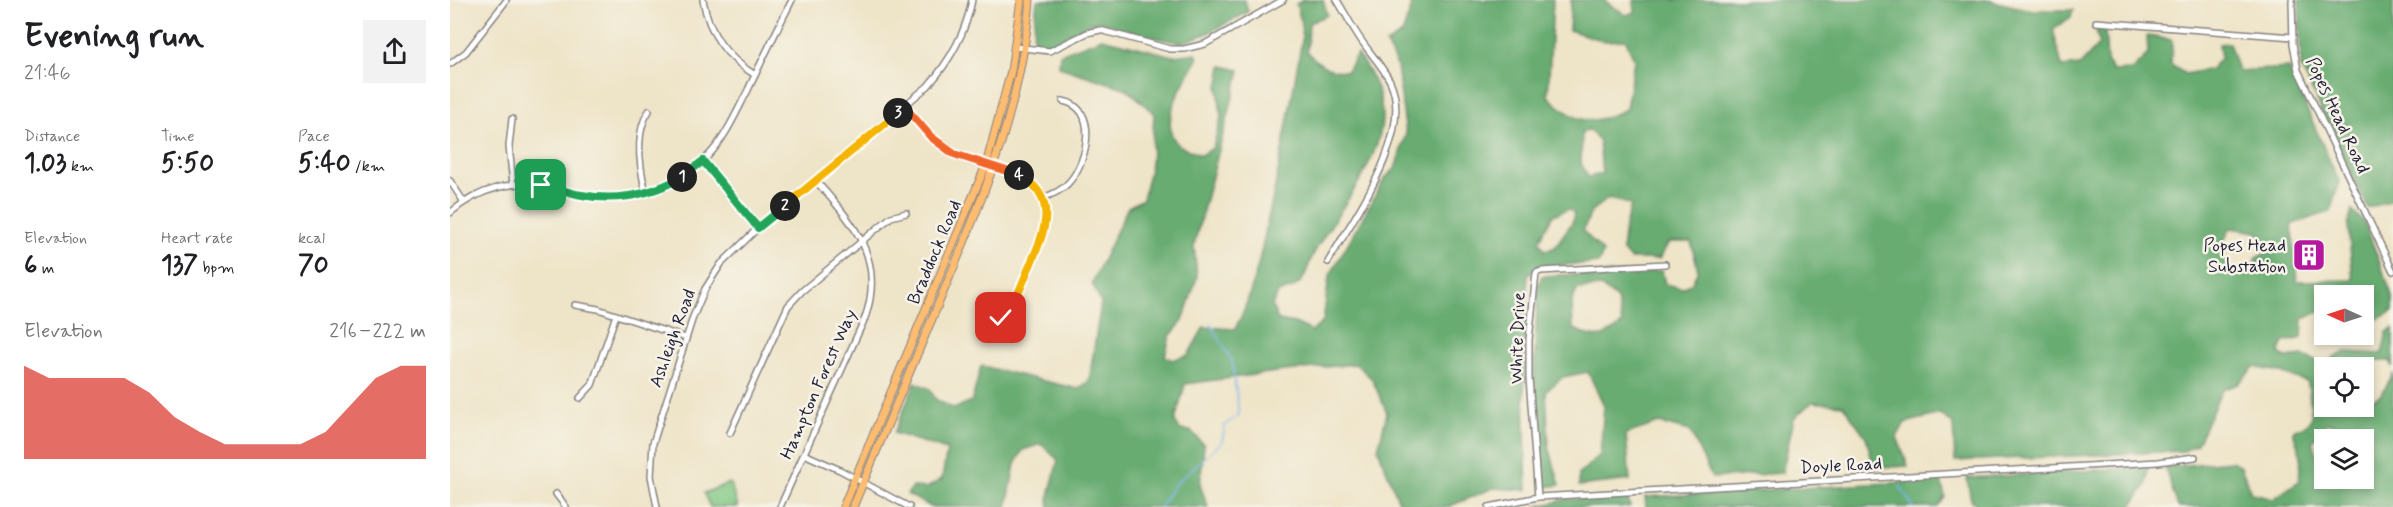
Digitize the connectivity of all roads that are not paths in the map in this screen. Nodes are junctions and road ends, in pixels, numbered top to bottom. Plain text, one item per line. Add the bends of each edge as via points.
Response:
1 (703, 0) edge
2 (792, 0) edge
3 (972, 0) edge
4 (1021, 0) edge
5 (1030, 0) edge
6 (1283, 0) edge
7 (1337, 0) edge
8 (2292, 0) edge
9 (506, 1) edge
10 (2096, 22) dead end
11 (2293, 36) junction
12 (1015, 47) junction
13 (1024, 49) junction
14 (450, 64) edge
15 (755, 75) junction
16 (1064, 101) dead end
17 (905, 107) junction
18 (649, 111) dead end
19 (512, 120) dead end
20 (703, 161) junction
21 (986, 165) junction
22 (994, 167) junction
23 (816, 181) junction
24 (450, 182) edge
25 (513, 184) junction
26 (645, 193) junction
27 (1042, 198) junction
28 (464, 202) junction
29 (450, 213) edge
30 (906, 213) dead end
31 (758, 228) junction
32 (862, 241) junction
33 (1328, 262) dead end
34 (1665, 264) dead end
35 (2393, 271) edge
36 (574, 305) dead end
37 (616, 315) junction
38 (1001, 318) dead end
39 (686, 338) junction
40 (580, 398) dead end
41 (729, 433) dead end
42 (804, 454) junction
43 (2195, 457) dead end
44 (856, 478) junction
45 (863, 482) junction
46 (556, 494) dead end
47 (1538, 497) junction
48 (566, 507) edge
49 (657, 507) edge
50 (780, 507) edge
51 (843, 507) edge
52 (853, 507) edge
53 (909, 507) edge
54 (1489, 507) edge

1 - 15 street via 710,27 721,47
2 - 15 street
3 - 17 street, Ashleigh Road via 963,32 946,63
4 - 12 main road, Braddock Road
5 - 13 main road, Braddock Road
6 - 13 street via 1192,48 1158,47 1100,30 1056,49
7 - 33 street via 1390,81 1396,112 1391,145 1379,172
8 - 11 street, Popes Head Road
9 - 14 street via 466,52
10 - 11 street
11 - 35 street, Popes Head Road via 2304,83
12 - 13 street
12 - 21 main road, Braddock Road
13 - 22 main road, Braddock Road
15 - 20 street via 724,136
16 - 27 street via 1074,104 1082,114 1086,143 1071,180
17 - 21 street via 945,148
17 - 23 street, Ashleigh Road
18 - 26 street via 642,128 640,160
19 - 25 street via 509,146
20 - 26 street via 682,177
20 - 31 street
21 - 22 street
21 - 44 main road, Braddock Road
22 - 27 street via 1022,177
22 - 45 main road, Braddock Road
23 - 31 street, Ashleigh Road
23 - 32 street, Hampton Forest Way
24 - 28 street
25 - 26 street via 541,185 605,198
25 - 28 street
27 - 38 street via 1046,213 1043,237 1012,306
28 - 29 street
30 - 32 street via 893,216
31 - 39 street, Ashleigh Road via 713,275
32 - 41 street via 788,306
32 - 42 street, Hampton Forest Way via 872,271 869,306
34 - 47 street, White Drive via 1536,273 1529,378
36 - 37 street
37 - 39 street
37 - 40 street via 592,385
39 - 49 street, Ashleigh Road via 653,443 651,476
42 - 44 street
42 - 50 street, Hampton Forest Way
43 - 47 street, Doyle Road
44 - 45 street
44 - 51 main road, Braddock Road
45 - 52 main road, Braddock Road
45 - 53 street
46 - 48 street
47 - 54 street, Doyle Road

